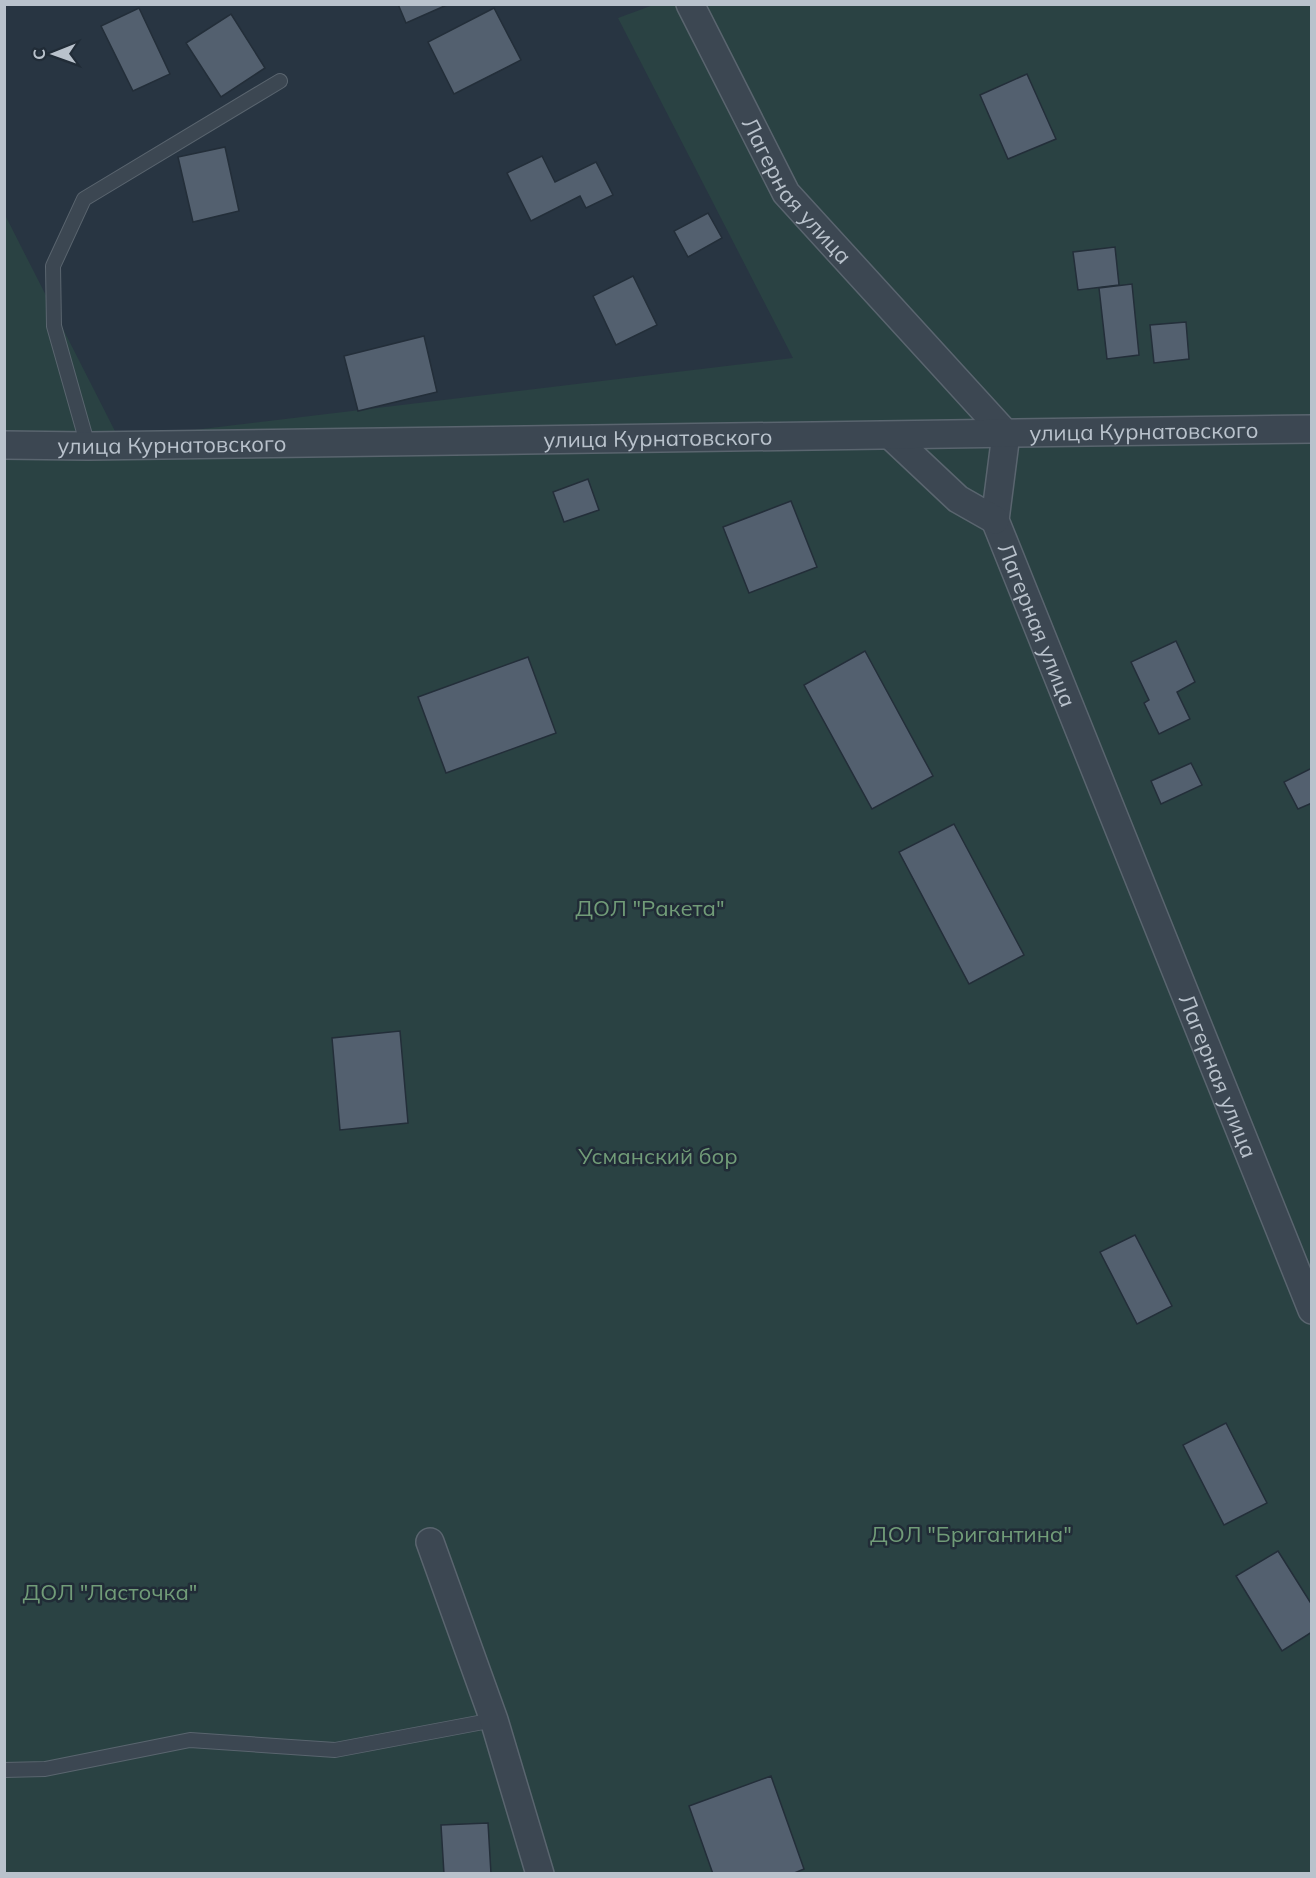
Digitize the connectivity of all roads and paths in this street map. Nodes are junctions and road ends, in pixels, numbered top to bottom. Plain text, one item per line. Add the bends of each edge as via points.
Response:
1 (690, 4) edge
2 (280, 81) dead end
3 (1311, 429) edge
4 (1006, 434) junction
5 (891, 436) junction
6 (4, 445) edge
7 (88, 446) junction
8 (995, 520) junction
9 (1311, 1310) edge
10 (430, 1542) dead end
11 (494, 1720) junction
12 (4, 1770) edge
13 (540, 1874) edge

1 - 4 street, Лагерная улица via 786,193
2 - 7 lane via 84,199 53,266 54,326
3 - 4 street, улица Курнатовского
4 - 5 street, улица Курнатовского
4 - 8 street, Лагерная улица
5 - 7 street, улица Курнатовского
5 - 8 street via 958,499
6 - 7 street, улица Курнатовского
8 - 9 street, Лагерная улица
10 - 11 street
11 - 12 lane via 335,1750 190,1740 45,1769
11 - 13 street

